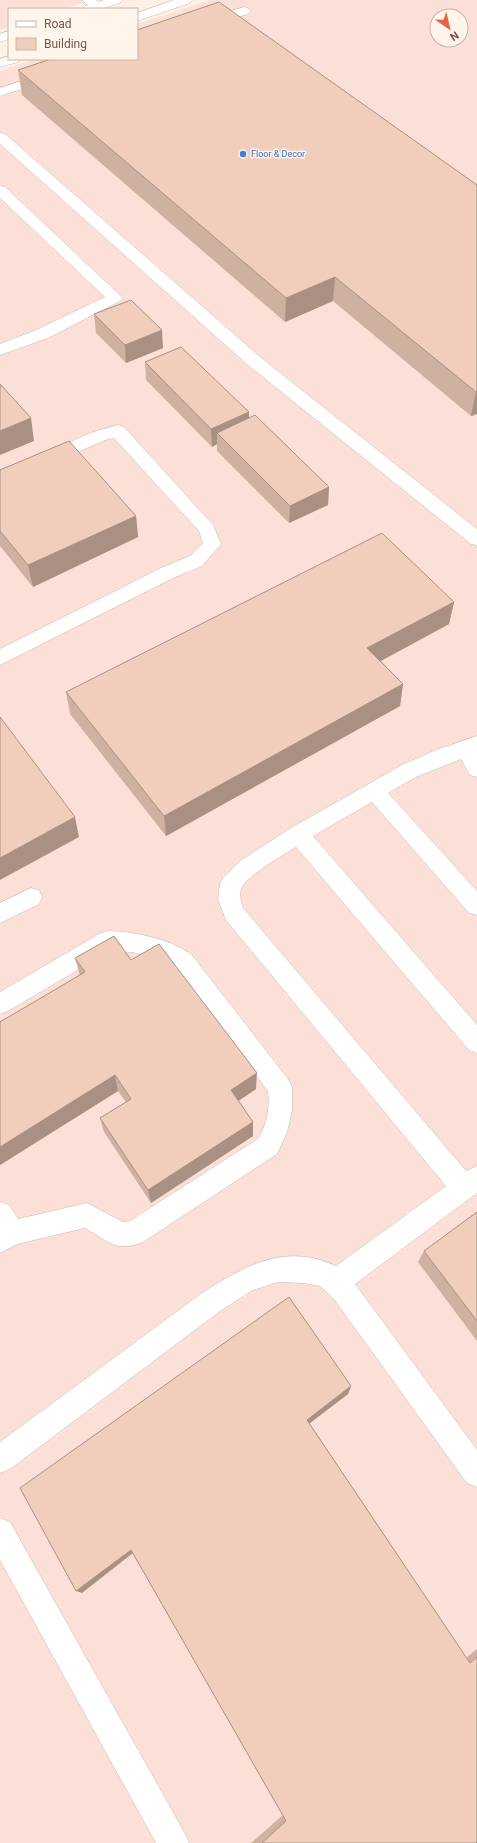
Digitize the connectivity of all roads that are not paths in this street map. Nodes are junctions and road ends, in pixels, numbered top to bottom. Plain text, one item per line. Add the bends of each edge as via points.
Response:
1 (186, 0) edge
2 (91, 5) edge
3 (120, 5) edge
4 (244, 11) dead end
5 (138, 17) edge
6 (194, 28) edge
7 (10, 60) edge
8 (97, 60) edge
9 (0, 63) edge
10 (0, 92) edge
11 (0, 137) edge
12 (0, 190) edge
13 (0, 350) edge
14 (0, 480) edge
15 (477, 539) edge
16 (0, 658) edge
17 (475, 745) edge
18 (477, 769) edge
19 (374, 792) junction
20 (298, 834) junction
21 (31, 897) dead end
22 (477, 906) edge
23 (0, 914) edge
24 (0, 1004) edge
25 (477, 1042) edge
26 (470, 1183) edge
27 (4, 1229) edge
28 (335, 1283) junction
29 (0, 1459) edge
30 (477, 1473) edge
31 (0, 1532) edge
32 (174, 1843) edge

1 - 5 street
2 - 3 street
4 - 6 street
7 - 9 street
8 - 10 street
11 - 15 street via 254,361
12 - 13 street via 115,298 42,334
14 - 16 street via 99,436 118,431 207,529 212,544 196,561 167,573
17 - 18 street via 470,754
17 - 19 street via 409,770
19 - 20 street
19 - 22 street
20 - 25 street
20 - 26 street via 248,867 231,884 229,899 234,912
21 - 23 street
24 - 27 street via 108,941 132,942 169,952 183,961 280,1087 282,1102 277,1131 268,1146 134,1233 121,1234 87,1215
26 - 28 street
28 - 29 street via 327,1275 303,1270 278,1269 246,1280 211,1302
28 - 30 street via 343,1290
31 - 32 street

